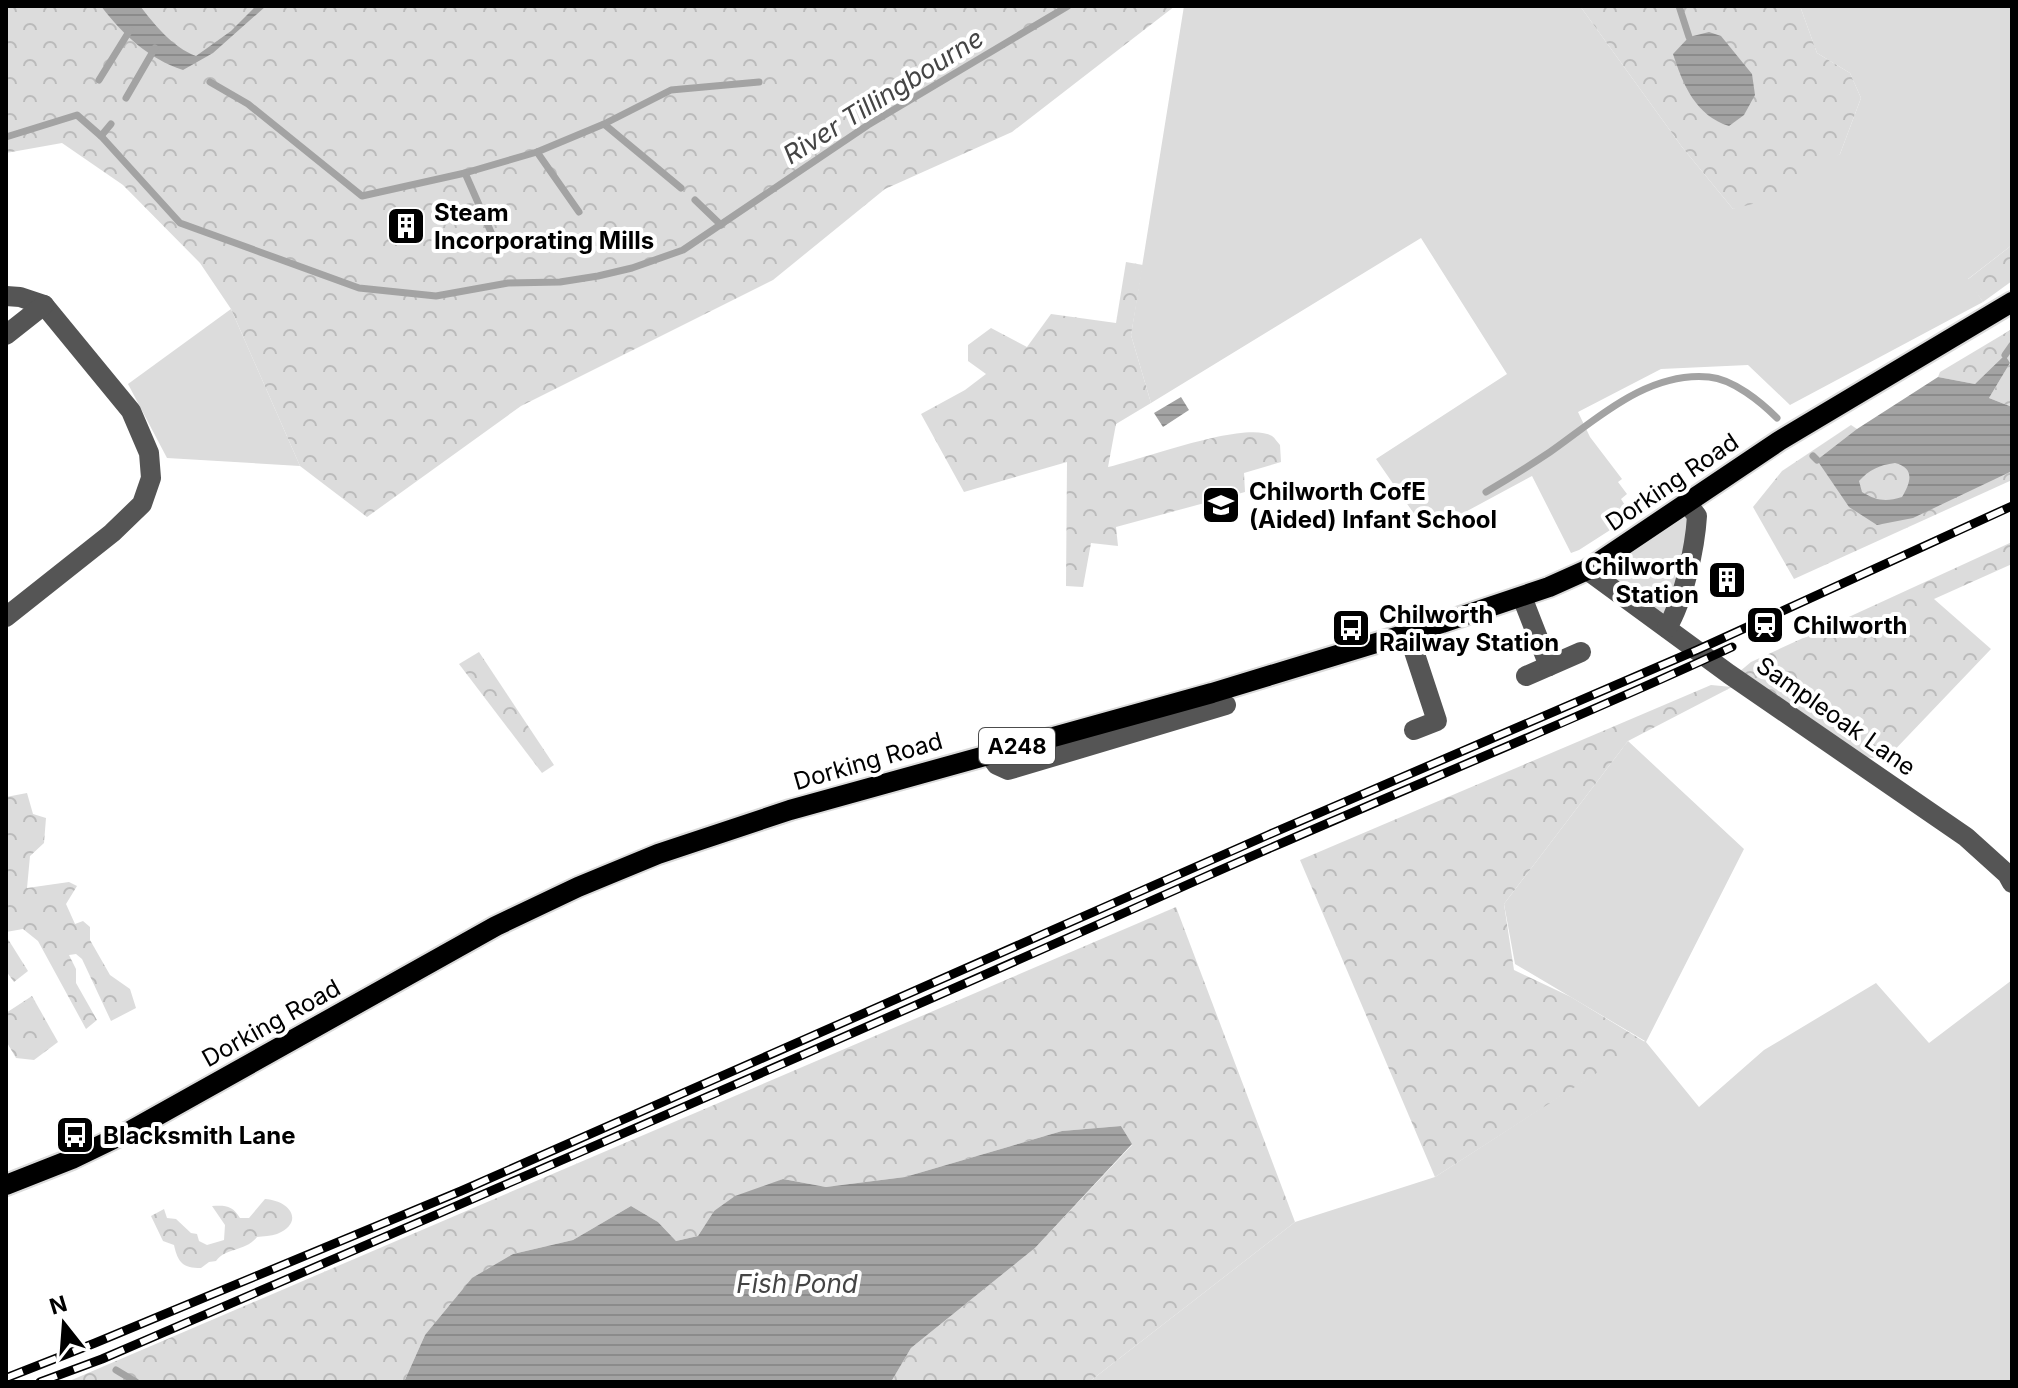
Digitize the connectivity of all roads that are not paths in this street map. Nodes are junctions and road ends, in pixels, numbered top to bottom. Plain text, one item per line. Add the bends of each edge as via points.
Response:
1 (6, 296) edge
2 (2012, 302) edge
3 (44, 305) junction
4 (6, 335) edge
5 (1687, 503) junction
6 (1587, 570) junction
7 (1522, 597) junction
8 (6, 617) edge
9 (1667, 628) junction
10 (1408, 633) junction
11 (1581, 652) dead end
12 (1549, 666) junction
13 (1526, 676) dead end
14 (1226, 705) dead end
15 (1126, 726) junction
16 (1414, 730) dead end
17 (2012, 883) edge
18 (8, 1178) edge

1 - 3 street
2 - 5 main road, Dorking Road / A248 via 1812,420
3 - 4 street
3 - 8 street via 131,411 149,453 151,478 142,504 112,533
5 - 6 main road, Dorking Road / A248
5 - 9 street via 1697,516 1696,528
6 - 7 main road, Dorking Road / A248
6 - 9 street, Sampleoak Lane
7 - 10 main road, Dorking Road / A248
7 - 12 street
9 - 17 street, Sampleoak Lane via 1966,837
10 - 15 main road, Dorking Road / A248
10 - 16 street via 1442,718
11 - 12 street
12 - 13 street
14 - 15 street
15 - 18 main road, Dorking Road / A248 via 989,754 658,854 496,926 130,1131 72,1159

